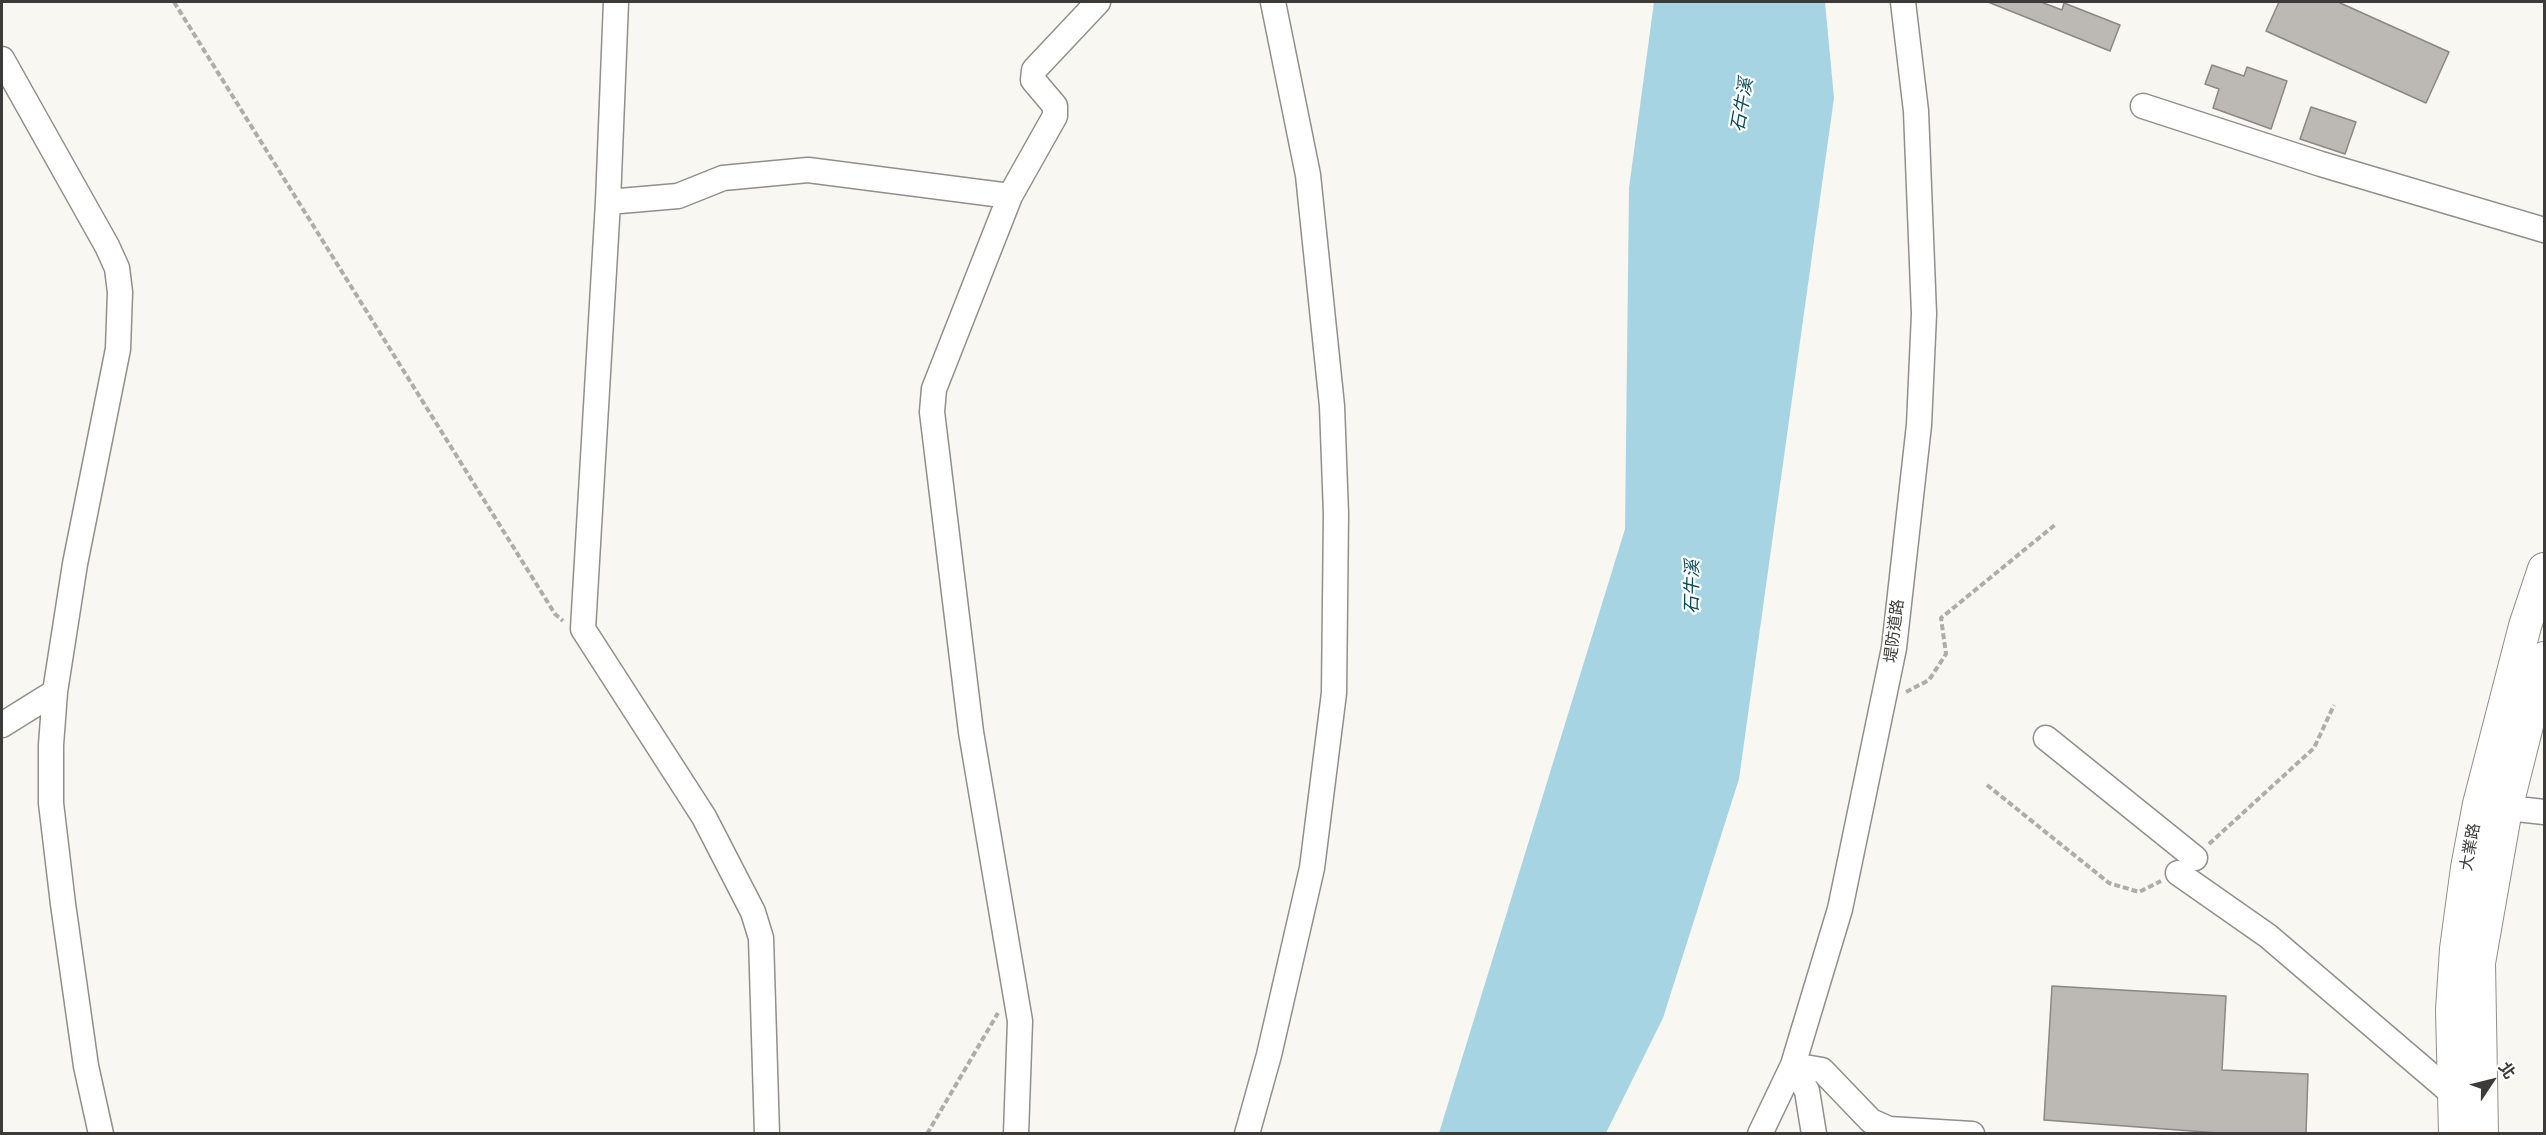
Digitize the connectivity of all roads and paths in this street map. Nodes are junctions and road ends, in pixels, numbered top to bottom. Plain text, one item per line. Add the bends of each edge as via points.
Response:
1 (174, 2) edge
2 (616, 2) edge
3 (1098, 2) edge
4 (1273, 2) edge
5 (1903, 2) edge
6 (2, 59) edge
7 (2143, 106) dead end
8 (1010, 196) junction
9 (608, 202) junction
10 (2544, 230) edge
11 (2056, 524) dead end
12 (2544, 569) edge
13 (583, 629) junction
14 (2544, 658) edge
15 (55, 692) junction
16 (1884, 703) junction
17 (2334, 705) dead end
18 (2, 725) edge
19 (2046, 738) dead end
20 (1987, 785) dead end
21 (2492, 807) junction
22 (2544, 812) edge
23 (2187, 865) junction
24 (1017, 988) junction
25 (1792, 1065) junction
26 (2454, 1095) junction
27 (101, 1134) edge
28 (767, 1134) edge
29 (927, 1134) edge
30 (1016, 1134) edge
31 (1248, 1134) edge
32 (1760, 1134) edge
33 (1814, 1134) edge
34 (1972, 1134) edge
35 (2455, 1134) edge
36 (2482, 1134) edge

1 - 13 path via 555,614 567,624
2 - 9 street
3 - 8 street via 1034,70 1033,80 1055,106 1055,116
4 - 31 street via 1308,175 1332,406 1336,514 1334,693 1312,868
5 - 16 street, 堤防道路 via 1916,111 1924,314 1919,414 1894,648
6 - 15 street via 107,246 117,268 120,292 118,349 75,564
7 - 10 street
8 - 9 street via 808,170 723,178 678,196
8 - 24 street via 934,389 932,412 971,732
9 - 13 street
11 - 16 path via 1941,618 1946,654 1940,664 1929,680
12 - 21 main road, 大業路 via 2525,626
13 - 28 street via 704,817 753,912 761,938
14 - 21 main road, 大業路
15 - 18 street
15 - 27 street via 51,803 87,1066
16 - 25 street, 堤防道路 via 1840,909
17 - 23 path via 2314,748
19 - 23 street
20 - 23 path via 2109,883 2139,892
21 - 22 street
21 - 26 main road, 大業路 via 2467,868 2456,949 2452,1010
21 - 36 main road, 大業路 via 2479,963
23 - 26 street
24 - 29 path via 981,1039
24 - 30 street via 1020,1021
25 - 32 street, 堤防道路
25 - 33 street via 1807,1091
25 - 34 street via 1822,1070 1871,1121 1889,1129
26 - 35 main road, 大業路

